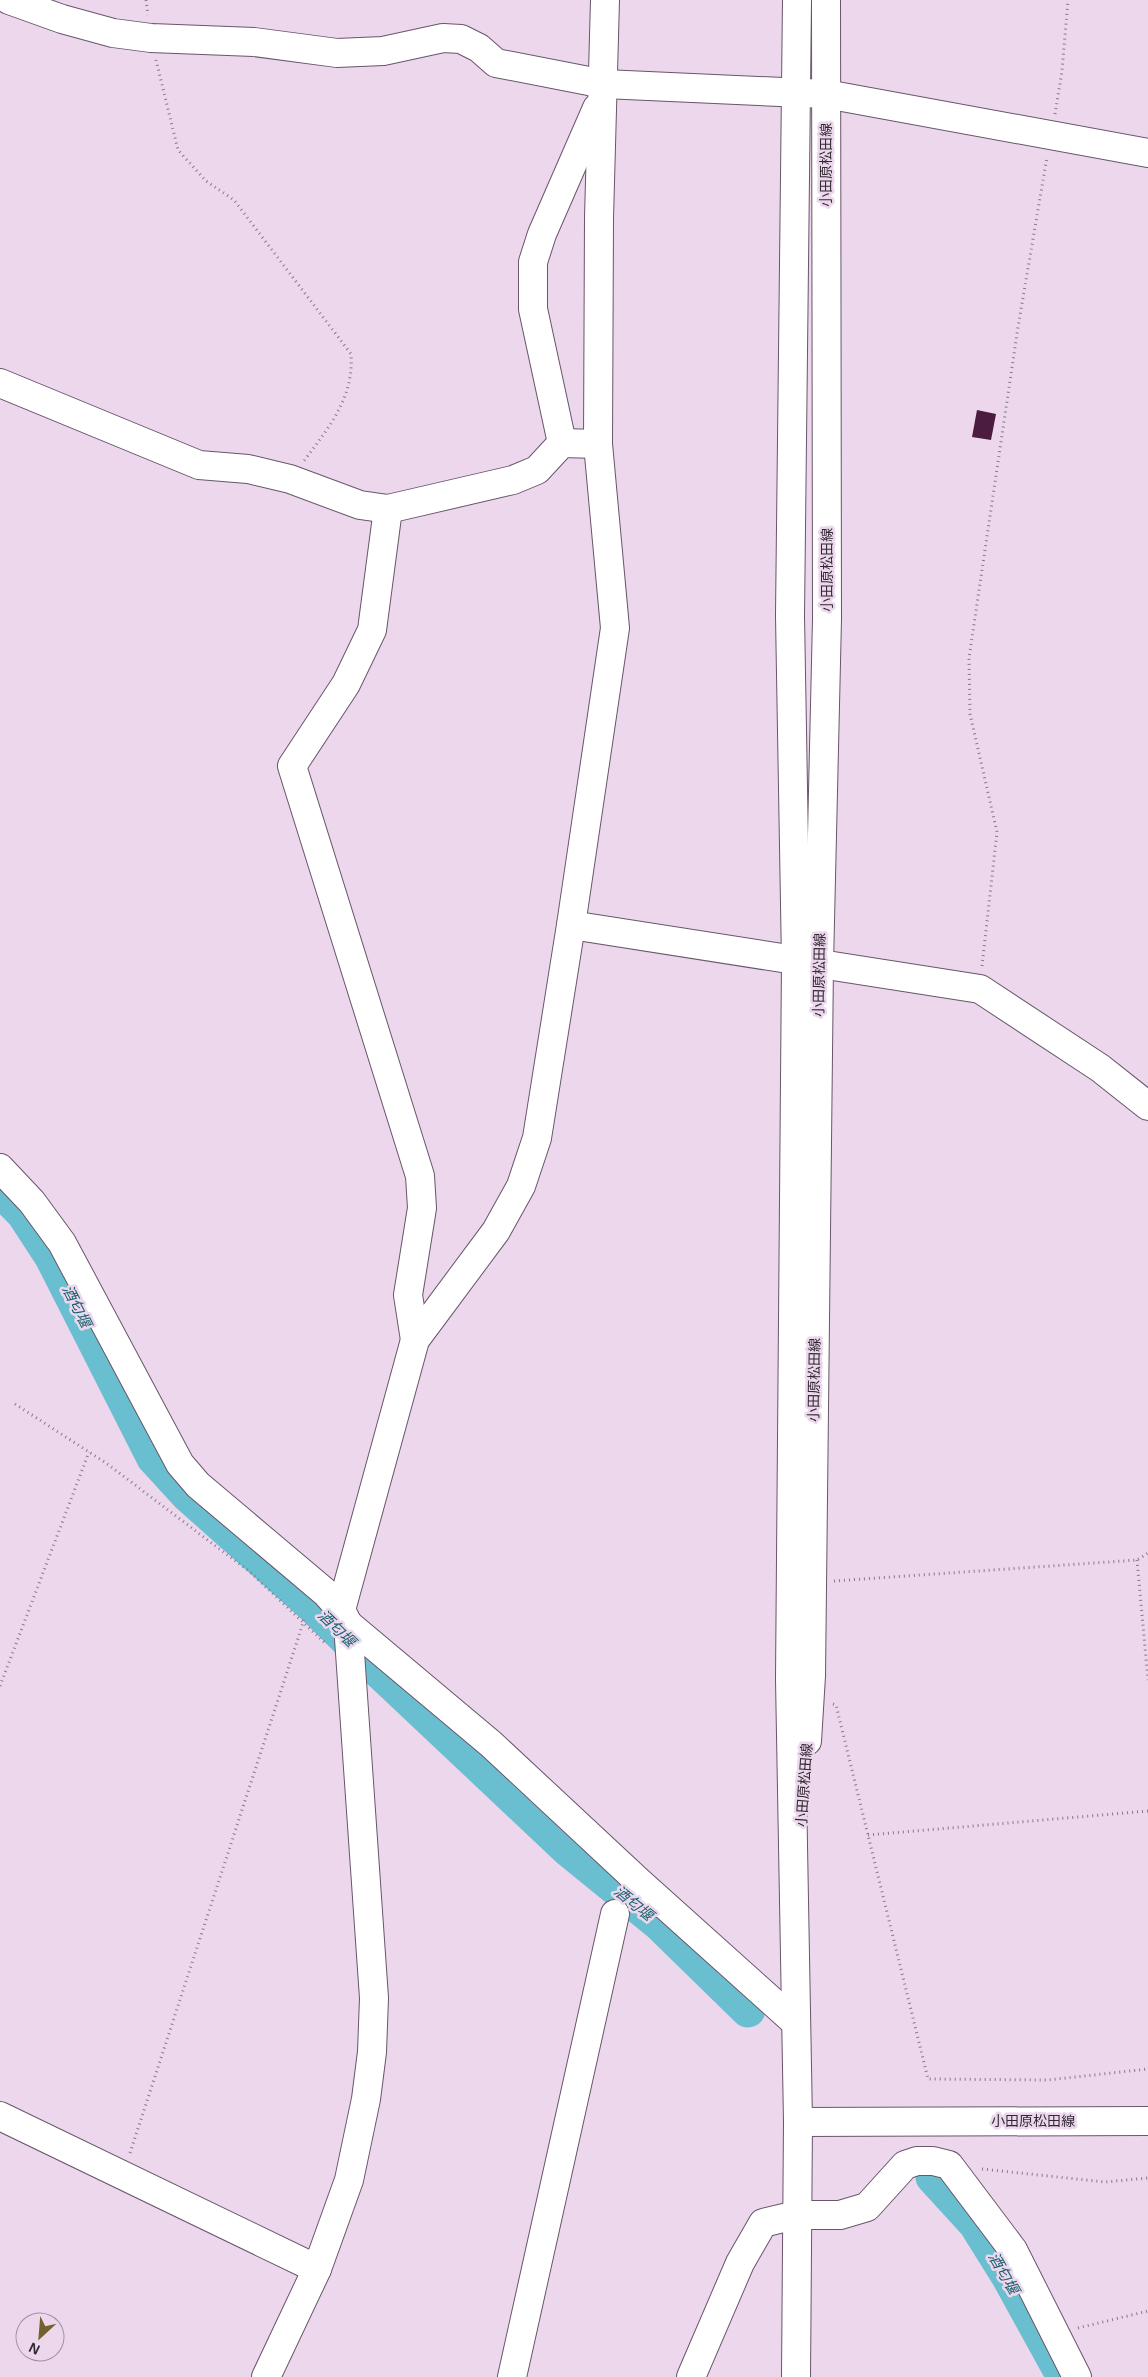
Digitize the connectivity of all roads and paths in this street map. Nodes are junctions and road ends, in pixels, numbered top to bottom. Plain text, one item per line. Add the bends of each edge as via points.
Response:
1 (9, 0) edge
2 (146, 0) edge
3 (605, 0) edge
4 (797, 0) edge
5 (826, 0) edge
6 (1068, 0) edge
7 (151, 38) junction
8 (604, 89) junction
9 (796, 92) junction
10 (826, 94) junction
11 (1051, 136) junction
12 (1148, 153) edge
13 (0, 383) edge
14 (562, 443) junction
15 (598, 444) junction
16 (290, 479) junction
17 (388, 509) junction
18 (571, 925) junction
19 (808, 962) junction
20 (980, 989) junction
21 (1148, 1106) edge
22 (0, 1168) edge
23 (414, 1340) junction
24 (15, 1404) dead end
25 (89, 1452) junction
26 (1148, 1553) edge
27 (1137, 1560) junction
28 (812, 1582) junction
29 (345, 1617) junction
30 (304, 1620) junction
31 (328, 1646) dead end
32 (1148, 1680) edge
33 (0, 1686) edge
34 (810, 1700) junction
35 (1148, 1810) edge
36 (868, 1835) junction
37 (615, 1914) dead end
38 (794, 1950) junction
39 (795, 2022) junction
40 (1148, 2069) edge
41 (0, 2116) edge
42 (1148, 2121) edge
43 (798, 2122) junction
44 (949, 2165) junction
45 (123, 2175) junction
46 (1148, 2178) edge
47 (796, 2214) junction
48 (317, 2269) junction
49 (1148, 2311) edge
50 (1056, 2334) junction
51 (266, 2377) edge
52 (512, 2377) edge
53 (691, 2377) edge
54 (796, 2377) edge
55 (1077, 2377) edge

1 - 7 street via 62,19
2 - 7 path
3 - 8 street
4 - 9 street, 小田原松田線
5 - 10 street, 小田原松田線
6 - 11 path via 1062,71
7 - 8 street via 254,42 337,53 383,51 444,38 461,39 479,48 496,63
7 - 16 path via 178,150 206,181 234,200 351,354 352,371 338,414
8 - 9 street
8 - 14 street via 533,262 533,309
8 - 15 street via 599,218
9 - 10 street
9 - 19 street, 小田原松田線 via 790,616
10 - 11 street
10 - 19 street, 小田原松田線 via 827,619
11 - 12 street
11 - 20 path via 1018,327 969,658 970,714 996,832
13 - 16 street via 199,465 248,469
14 - 15 street
14 - 17 street via 537,470 513,480
15 - 18 street via 615,628
16 - 17 street via 360,505
17 - 23 street via 372,630 346,684 292,766 420,1176 422,1208 408,1294
18 - 19 street
18 - 23 street via 537,1138 521,1186 496,1231
19 - 20 street
19 - 28 street, 小田原松田線
19 - 38 street, 小田原松田線 via 790,1680
20 - 21 street via 1100,1068
22 - 29 street via 32,1202 62,1244 180,1464 198,1485 326,1593
23 - 29 street
24 - 25 path
25 - 30 path via 250,1572
25 - 33 path
26 - 27 path
27 - 28 path
27 - 32 path
28 - 34 street, 小田原松田線
29 - 39 street via 491,1744
29 - 48 street via 352,1672 374,1998 372,2052 349,2180
30 - 31 path
30 - 45 path
34 - 36 path via 836,1704
34 - 38 street, 小田原松田線
35 - 36 path
36 - 40 path via 928,2079 1048,2080
37 - 52 street
38 - 39 street, 小田原松田線
39 - 43 street, 小田原松田線
41 - 45 street
42 - 43 street, 小田原松田線
43 - 47 street, 小田原松田線
44 - 46 path via 1105,2182
44 - 47 street via 933,2161 905,2165 867,2207 840,2215
44 - 50 street via 1013,2250
45 - 48 street
47 - 53 street via 763,2223 740,2262
47 - 54 street, 小田原松田線
48 - 51 street
49 - 50 path
50 - 55 street

